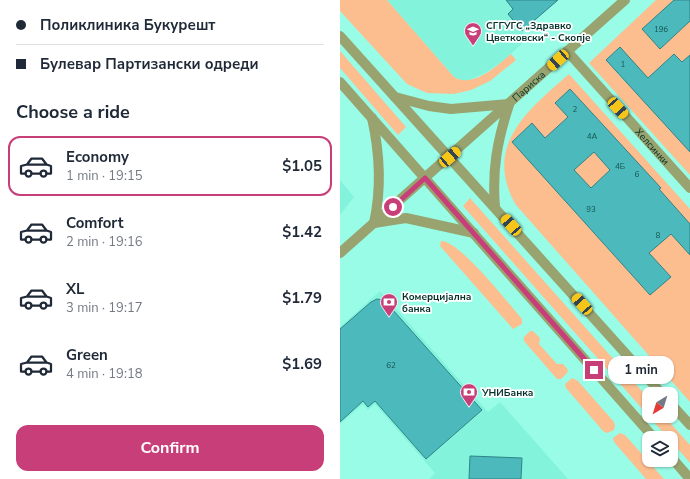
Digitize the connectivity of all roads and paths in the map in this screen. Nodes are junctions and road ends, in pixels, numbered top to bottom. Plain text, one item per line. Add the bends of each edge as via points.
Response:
1 (625, 0) edge
2 (340, 36) edge
3 (568, 51) junction
4 (340, 82) edge
5 (395, 96) junction
6 (510, 104) junction
7 (372, 118) junction
8 (450, 157) junction
9 (425, 178) junction
10 (690, 188) edge
11 (495, 207) junction
12 (374, 223) junction
13 (474, 233) junction
14 (340, 253) edge
15 (656, 387) edge
16 (678, 412) edge
17 (690, 425) edge
18 (648, 431) edge
19 (678, 465) edge
20 (690, 479) edge

1 - 3 street, Париска
2 - 5 street
3 - 6 street, Париска
3 - 10 street, Хелсинки
4 - 7 street
5 - 6 street via 429,106 451,109
5 - 8 street
6 - 8 street, Париска
6 - 11 street via 501,128 495,157
7 - 9 street
7 - 12 street via 380,175 379,200
8 - 9 street, Париска
8 - 11 street
9 - 12 street, Париска
9 - 13 street
11 - 15 street
12 - 13 street via 406,218
12 - 14 street, Париска
13 - 18 street
16 - 17 street
19 - 20 street

